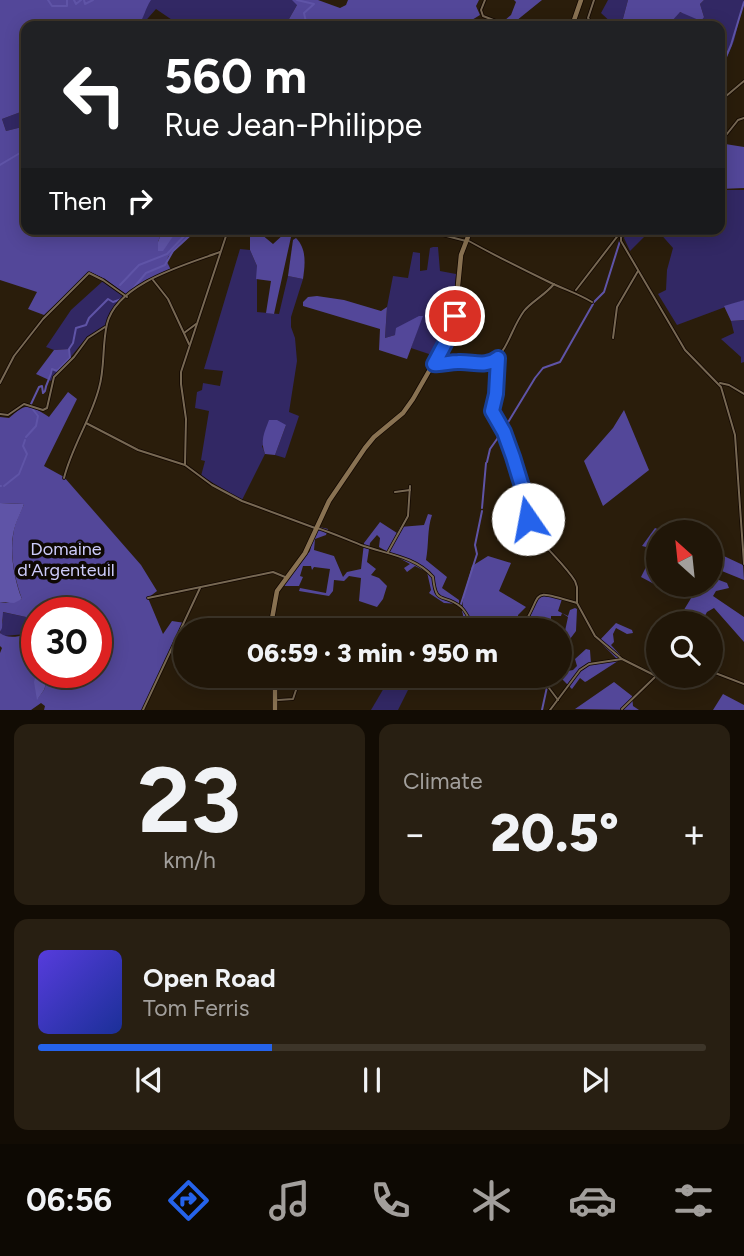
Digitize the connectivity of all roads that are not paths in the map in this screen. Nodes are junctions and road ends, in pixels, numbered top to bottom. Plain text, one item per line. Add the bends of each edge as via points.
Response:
1 (485, 0) edge
2 (581, 0) edge
3 (594, 0) edge
4 (496, 21) edge
5 (574, 21) edge
6 (591, 21) edge
7 (744, 81) edge
8 (725, 97) edge
9 (744, 118) edge
10 (725, 136) edge
11 (226, 235) edge
12 (445, 235) edge
13 (468, 235) edge
14 (619, 235) edge
15 (622, 235) edge
16 (466, 240) junction
17 (220, 252) junction
18 (638, 271) junction
19 (152, 278) junction
20 (554, 284) junction
21 (575, 291) junction
22 (127, 297) junction
23 (592, 302) dead end
24 (197, 323) junction
25 (106, 327) junction
26 (183, 334) junction
27 (613, 338) dead end
28 (190, 345) junction
29 (498, 358) junction
30 (434, 364) junction
31 (0, 383) edge
32 (719, 383) junction
33 (744, 394) edge
34 (0, 414) edge
35 (86, 423) junction
36 (185, 465) junction
37 (738, 472) junction
38 (744, 474) edge
39 (64, 478) dead end
40 (410, 486) dead end
41 (410, 490) junction
42 (395, 492) dead end
43 (316, 528) junction
44 (388, 552) junction
45 (744, 564) edge
46 (286, 577) junction
47 (201, 587) junction
48 (148, 598) dead end
49 (577, 603) junction
50 (269, 618) edge
51 (469, 618) edge
52 (528, 618) edge
53 (622, 659) junction
54 (646, 671) edge
55 (723, 676) edge
56 (744, 684) edge
57 (646, 686) edge
58 (276, 688) edge
59 (297, 688) edge
60 (549, 688) edge
61 (276, 699) junction
62 (559, 701) junction
63 (622, 709) edge
64 (143, 710) edge
65 (275, 710) edge
66 (550, 710) edge

1 - 4 street via 483,16
2 - 5 main road
3 - 6 street
7 - 8 street
9 - 10 street
11 - 17 street
12 - 16 street
13 - 16 main road
14 - 21 street
15 - 18 street
16 - 20 street
16 - 30 main road via 459,261 453,323
17 - 19 street
17 - 24 street
18 - 27 street via 619,302
18 - 32 street via 685,350
19 - 22 street
19 - 26 street via 168,299
20 - 21 street
20 - 29 street via 525,310
21 - 23 street
22 - 25 street via 114,309
22 - 31 street via 89,273 35,329
24 - 26 street
24 - 28 street
25 - 34 street via 88,338 54,377 47,408 24,404 8,415
25 - 35 street via 99,389
26 - 28 street
28 - 36 street via 180,378 186,419
29 - 30 street via 482,364
29 - 49 street via 492,411 513,457 528,519 572,578
30 - 43 main road via 403,413 365,449
32 - 33 street
32 - 37 street via 735,435
35 - 36 street via 138,450
35 - 39 street
36 - 43 street via 222,492
37 - 38 street
37 - 45 street
40 - 41 street
41 - 42 street
41 - 44 street via 408,516
43 - 44 street
43 - 46 main road via 305,553
44 - 51 street via 429,572 436,594 461,607
46 - 47 street via 275,572
46 - 50 main road
47 - 48 street
47 - 64 street
49 - 52 street via 541,595
49 - 53 street via 596,636
53 - 54 street
53 - 62 street via 585,665
55 - 56 street
57 - 63 street
58 - 61 main road
59 - 61 street via 293,699
60 - 62 street
61 - 65 main road
62 - 66 street

